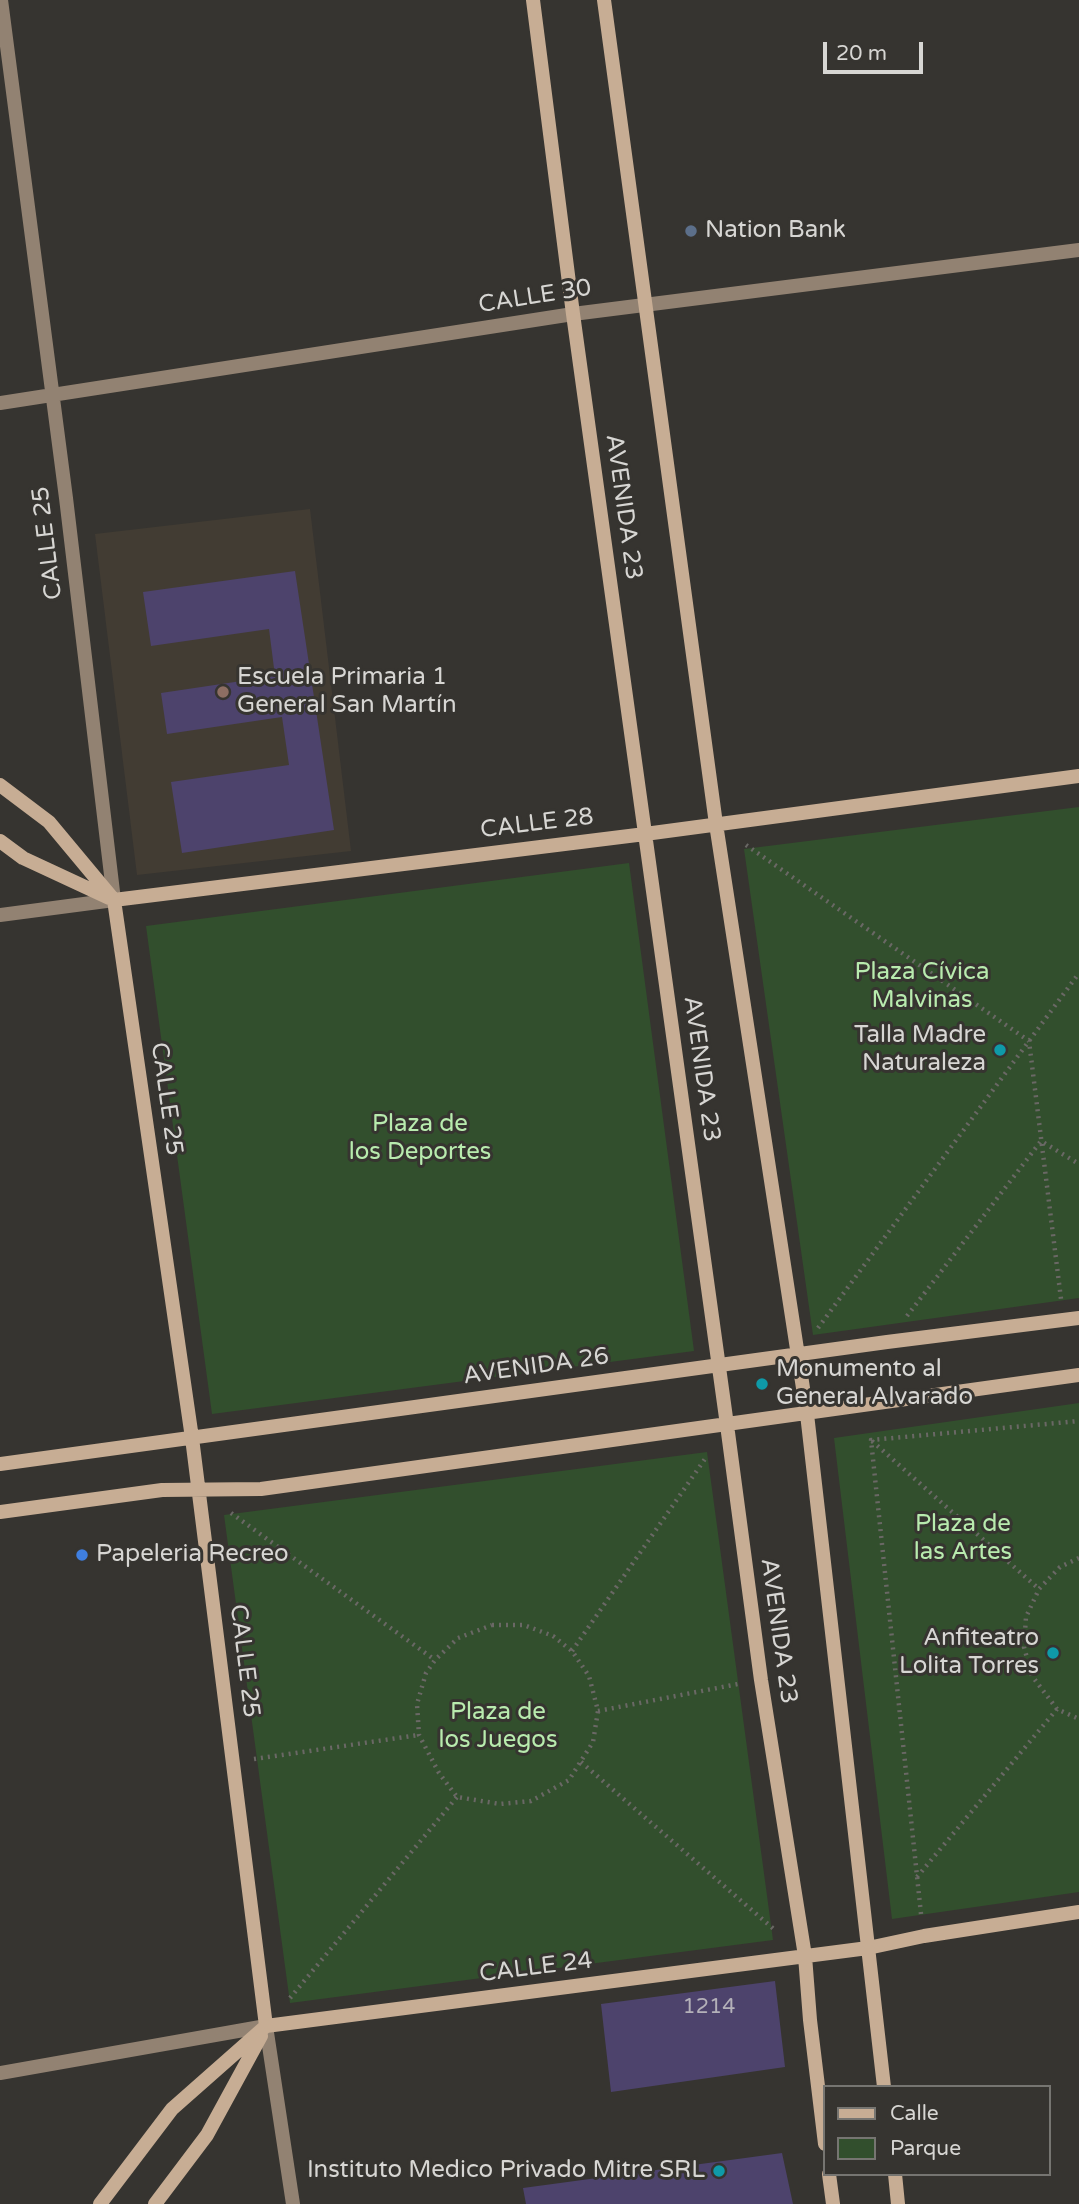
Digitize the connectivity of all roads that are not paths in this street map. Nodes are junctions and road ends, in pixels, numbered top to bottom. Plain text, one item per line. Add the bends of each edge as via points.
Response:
1 (1, 0) edge
2 (533, 0) edge
3 (604, 0) edge
4 (1079, 250) edge
5 (644, 305) junction
6 (573, 314) junction
7 (52, 396) junction
8 (0, 403) edge
9 (1079, 776) edge
10 (0, 785) edge
11 (716, 824) junction
12 (645, 834) junction
13 (0, 841) edge
14 (114, 900) junction
15 (0, 915) edge
16 (1079, 1318) edge
17 (799, 1354) junction
18 (719, 1365) junction
19 (1079, 1375) edge
20 (807, 1414) junction
21 (727, 1425) junction
22 (192, 1438) junction
23 (0, 1464) edge
24 (200, 1491) junction
25 (0, 1512) edge
26 (1079, 1912) edge
27 (868, 1948) junction
28 (805, 1956) junction
29 (266, 2026) junction
30 (0, 2073) edge
31 (884, 2085) edge
32 (824, 2136) edge
33 (829, 2176) edge
34 (895, 2176) edge
35 (100, 2204) edge
36 (155, 2204) edge
37 (293, 2204) edge
38 (833, 2204) edge
39 (898, 2204) edge

1 - 7 street, CALLE 25
2 - 6 main road, AVENIDA 23
3 - 5 main road, AVENIDA 23
4 - 5 street, CALLE 30
5 - 6 street, CALLE 30
5 - 11 main road, AVENIDA 23
6 - 7 street, CALLE 30
6 - 12 main road, AVENIDA 23
7 - 8 street, CALLE 30
7 - 14 street, CALLE 25
9 - 11 main road, CALLE 28
10 - 14 main road via 48,822
11 - 12 main road, CALLE 28
11 - 17 main road, AVENIDA 23
12 - 14 main road, CALLE 28
12 - 18 main road, AVENIDA 23
13 - 14 main road via 23,858
14 - 15 street, CALLE 28
14 - 22 main road, CALLE 25
16 - 17 main road, AVENIDA 26
17 - 18 main road, AVENIDA 26
17 - 20 main road, AVENIDA 23
18 - 21 main road, AVENIDA 23
18 - 22 main road, AVENIDA 26
19 - 20 main road
20 - 21 main road
20 - 27 main road, AVENIDA 23
21 - 24 main road via 261,1489
21 - 28 main road, AVENIDA 23
22 - 23 main road, AVENIDA 26
22 - 24 main road, CALLE 25
24 - 25 main road via 162,1490
24 - 29 main road, CALLE 25
26 - 27 main road, CALLE 24
27 - 28 main road, CALLE 24
27 - 31 main road, AVENIDA 23
28 - 29 main road, CALLE 24
28 - 32 main road, AVENIDA 23
29 - 30 street, CALLE 24
29 - 35 main road via 172,2109
29 - 36 main road via 207,2135
29 - 37 street, CALLE 25
33 - 38 main road
34 - 39 main road

